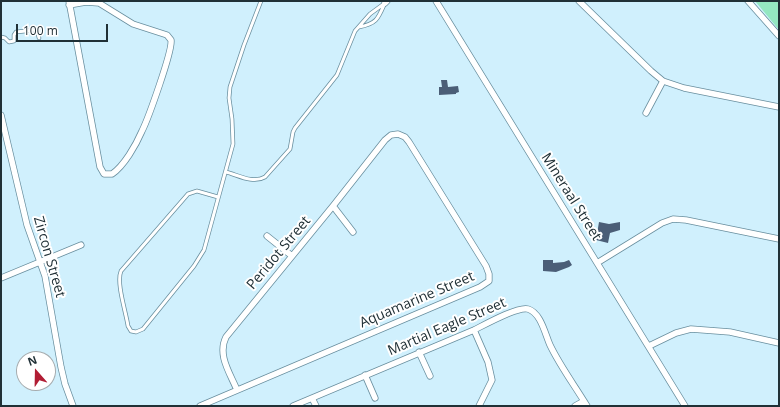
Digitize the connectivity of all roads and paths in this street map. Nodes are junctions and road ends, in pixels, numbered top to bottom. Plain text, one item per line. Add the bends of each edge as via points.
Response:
1 (261, 1) edge
2 (436, 1) edge
3 (579, 1) edge
4 (748, 1) edge
5 (386, 2) edge
6 (69, 3) edge
7 (359, 27) junction
8 (779, 36) edge
9 (1, 37) edge
10 (39, 38) dead end
11 (663, 81) junction
12 (779, 107) edge
13 (646, 113) dead end
14 (1, 115) edge
15 (385, 140) joint
16 (226, 172) junction
17 (218, 197) junction
18 (333, 206) junction
19 (353, 232) dead end
20 (267, 236) dead end
21 (779, 239) edge
22 (82, 245) dead end
23 (292, 256) junction
24 (40, 261) junction
25 (598, 263) junction
26 (1, 278) edge
27 (474, 330) junction
28 (779, 343) edge
29 (649, 346) junction
30 (419, 352) junction
31 (365, 375) junction
32 (430, 376) dead end
33 (237, 390) junction
34 (312, 398) junction
35 (375, 398) dead end
36 (585, 403) edge
37 (73, 406) edge
38 (200, 406) edge
39 (293, 406) edge
40 (316, 406) edge
41 (479, 406) edge
42 (575, 406) edge
43 (685, 406) edge

1 - 16 lane via 230,87 233,144
2 - 25 street, Mineraal Street
3 - 11 street
4 - 8 street
5 - 7 lane via 370,14
5 - 7 lane via 375,22
6 - 6 street via 98,161 104,174 112,174 121,166 142,131 172,42 167,35 133,24 99,3
7 - 16 lane via 354,33 337,75 295,128 290,149 265,177 253,180
9 - 10 lane via 12,42 16,32 37,30
11 - 12 street via 684,88
11 - 13 street
14 - 24 street, Zircon Street via 27,225
15 - 18 street, Peridot Street
15 - 33 street, Aquamarine Street via 391,135 398,134 409,142 486,266 489,281
16 - 17 lane
17 - 17 lane via 200,258 142,329 131,331 121,286 121,271 188,194 197,191
18 - 19 street
18 - 23 street, Peridot Street
20 - 23 street
21 - 25 street via 673,219 662,223
22 - 24 street
23 - 33 street, Peridot Street via 224,341 224,361
24 - 26 street
24 - 37 street, Zircon Street via 47,282 65,384
25 - 29 street, Mineraal Street
27 - 30 street, Martial Eagle Street
27 - 36 street, Martial Eagle Street via 518,310 528,309 540,321 553,350
27 - 41 street via 488,362 492,380
28 - 29 street via 730,332 691,329 676,332
29 - 43 street, Mineraal Street
30 - 31 street, Martial Eagle Street
30 - 32 street
31 - 34 street, Martial Eagle Street
31 - 35 street
33 - 38 street, Aquamarine Street
34 - 39 street, Martial Eagle Street
34 - 40 street
36 - 42 street

